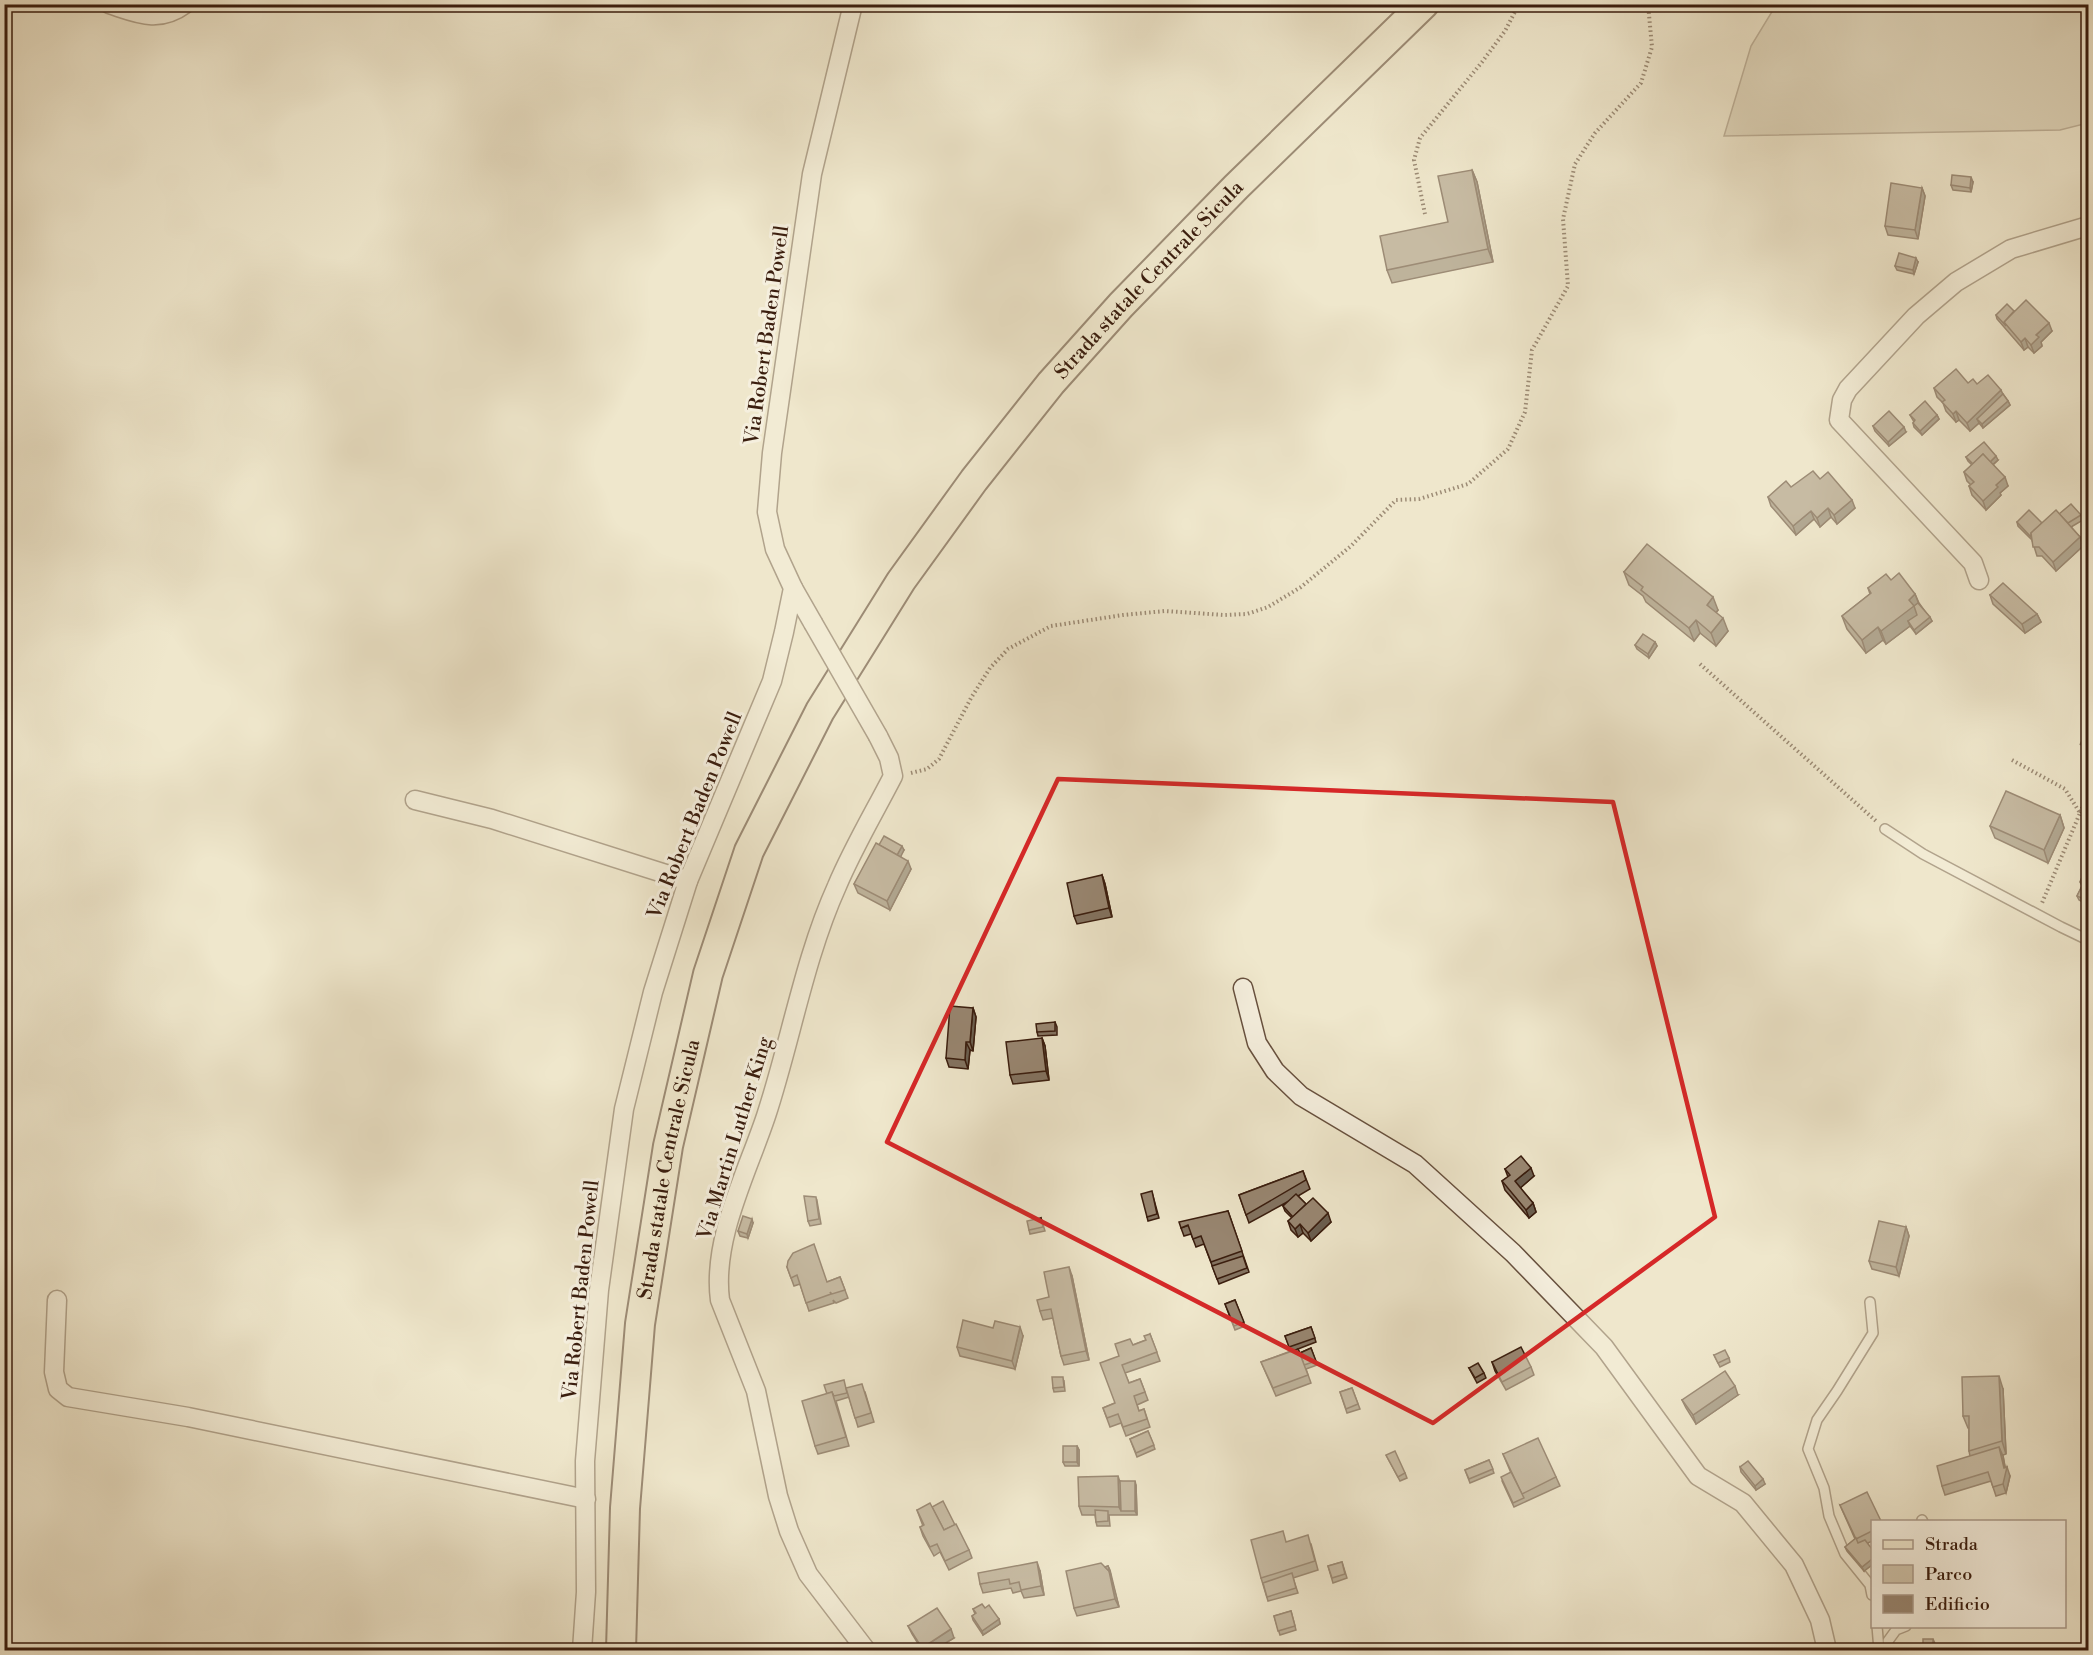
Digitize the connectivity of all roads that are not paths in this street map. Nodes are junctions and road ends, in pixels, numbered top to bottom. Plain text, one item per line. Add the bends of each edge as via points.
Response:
1 (109, 4) edge
2 (185, 4) edge
3 (853, 4) edge
4 (1424, 4) edge
5 (2088, 226) edge
6 (1979, 580) dead end
7 (793, 588) junction
8 (415, 800) dead end
9 (1885, 829) road end
10 (688, 881) junction
11 (2088, 940) edge
12 (1243, 988) dead end
13 (57, 1300) dead end
14 (1870, 1302) dead end
15 (586, 1499) junction
16 (1871, 1590) edge
17 (1877, 1628) edge
18 (1901, 1628) edge
19 (582, 1650) edge
20 (621, 1650) edge
21 (866, 1650) edge
22 (1827, 1650) edge
23 (1879, 1650) edge
24 (1889, 1650) edge

1 - 2 street via 155,16
3 - 7 street, Via Robert Baden Powell via 812,174 771,453 766,513
4 - 20 main road, Strada statale Centrale Sicula via 1236,187 1051,383 901,581 820,711 750,851 708,974 668,1146 640,1324 625,1508
5 - 6 street via 2011,249 1956,282 1916,316 1842,400 1839,420 1973,563
7 - 10 street, Via Robert Baden Powell via 772,681
7 - 21 street, Via Martin Luther King, bridge via 878,736 893,776 825,918 728,1226 718,1284 720,1300 756,1391 789,1532 808,1574
8 - 10 street via 492,819
9 - 11 lane via 1923,854
10 - 15 street, Via Robert Baden Powell via 653,992 624,1109 599,1290 585,1461
12 - 22 street via 1257,1043 1275,1071 1301,1096 1414,1164 1513,1253 1604,1347 1698,1476 1743,1503 1794,1565 1820,1620
13 - 15 street via 54,1372 58,1389 68,1397 188,1417
14 - 16 lane via 1873,1333 1816,1420 1808,1449 1845,1554
15 - 19 street, Via Robert Baden Powell
17 - 23 lane
18 - 24 lane via 1888,1641

